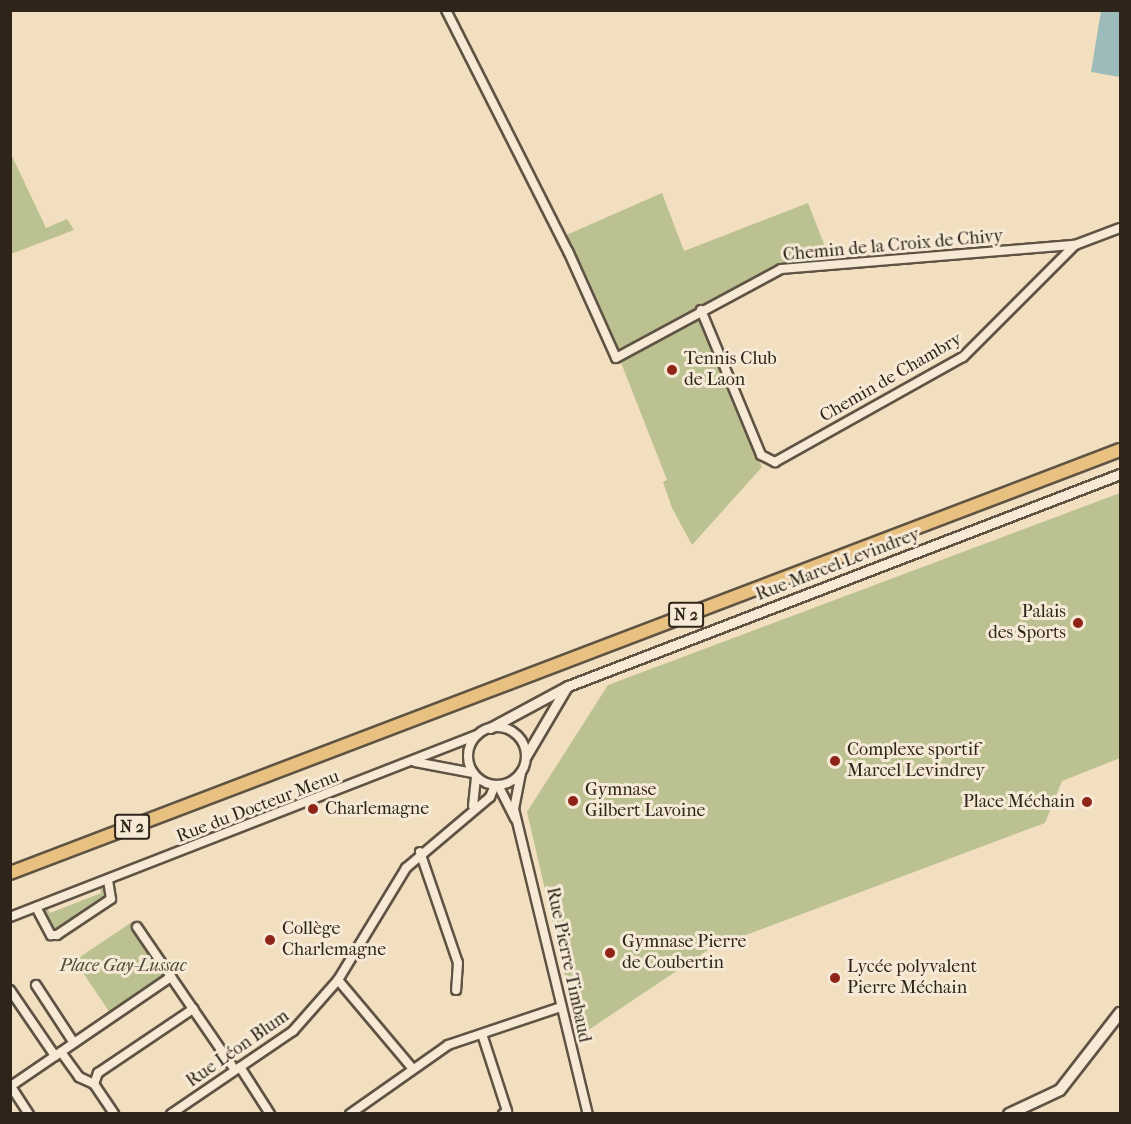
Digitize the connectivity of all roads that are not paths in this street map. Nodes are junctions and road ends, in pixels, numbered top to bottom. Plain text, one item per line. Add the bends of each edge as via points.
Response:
1 (446, 10) edge
2 (1120, 228) edge
3 (1075, 245) junction
4 (701, 310) junction
5 (1120, 450) edge
6 (1120, 474) edge
7 (568, 686) junction
8 (490, 728) junction
9 (477, 735) junction
10 (526, 756) junction
11 (414, 762) junction
12 (520, 773) junction
13 (474, 775) junction
14 (496, 785) junction
15 (472, 808) junction
16 (507, 808) junction
17 (517, 823) junction
18 (420, 852) junction
19 (10, 873) edge
20 (108, 881) junction
21 (36, 907) junction
22 (10, 917) edge
23 (137, 927) dead end
24 (171, 977) junction
25 (339, 980) junction
26 (36, 986) dead end
27 (10, 990) edge
28 (456, 990) dead end
29 (561, 1007) junction
30 (193, 1009) junction
31 (1120, 1013) edge
32 (482, 1034) junction
33 (74, 1043) junction
34 (58, 1054) junction
35 (412, 1068) junction
36 (238, 1069) junction
37 (94, 1084) junction
38 (11, 1086) edge
39 (506, 1112) edge
40 (28, 1113) edge
41 (114, 1113) edge
42 (171, 1113) edge
43 (270, 1113) edge
44 (350, 1113) edge
45 (588, 1113) edge
46 (1009, 1113) edge

1 - 4 street, Chemin de la Croix de Chivy via 616,358
2 - 3 street, Chemin de la Croix de Chivy
3 - 4 street, Chemin de la Croix de Chivy via 781,269
3 - 4 street, Chemin de Chambry via 963,357 775,462 761,455
5 - 19 main road, N 2
6 - 7 street, Rue Marcel Levindrey
7 - 8 street, Rue Marcel Levindrey
7 - 10 street
8 - 9 street
8 - 10 street via 515,733
9 - 11 street, Rue du Docteur Menu
9 - 13 street via 468,749
10 - 12 street
11 - 13 street
11 - 20 street, Rue du Docteur Menu
12 - 14 street
12 - 17 street, Rue Pierre Timbaud via 515,798
13 - 14 street
13 - 15 street via 479,790
14 - 15 street, Rue Léon Blum via 490,797
14 - 16 street, Rue Pierre Timbaud
15 - 16 street via 489,801
15 - 18 street, Rue Léon Blum
16 - 17 street, Rue Pierre Timbaud
17 - 29 street, Rue Pierre Timbaud
18 - 25 street, Rue Léon Blum
18 - 28 street via 458,963
20 - 21 street, Rue du Docteur Menu
20 - 21 street via 111,899 57,935 51,935
21 - 22 street, Rue du Docteur Menu
23 - 24 street
24 - 30 street
24 - 33 street
25 - 35 street
25 - 36 street, Rue Léon Blum via 293,1031
26 - 33 street
27 - 34 street
29 - 32 street
29 - 45 street, Rue Pierre Timbaud
30 - 36 street
30 - 37 street via 98,1073
31 - 46 main road via 1060,1090
32 - 35 street via 448,1045
32 - 39 street
33 - 34 street
34 - 37 street via 79,1077
34 - 38 street
35 - 44 street
36 - 42 street, Rue Léon Blum
36 - 43 street
37 - 41 street
38 - 40 street

